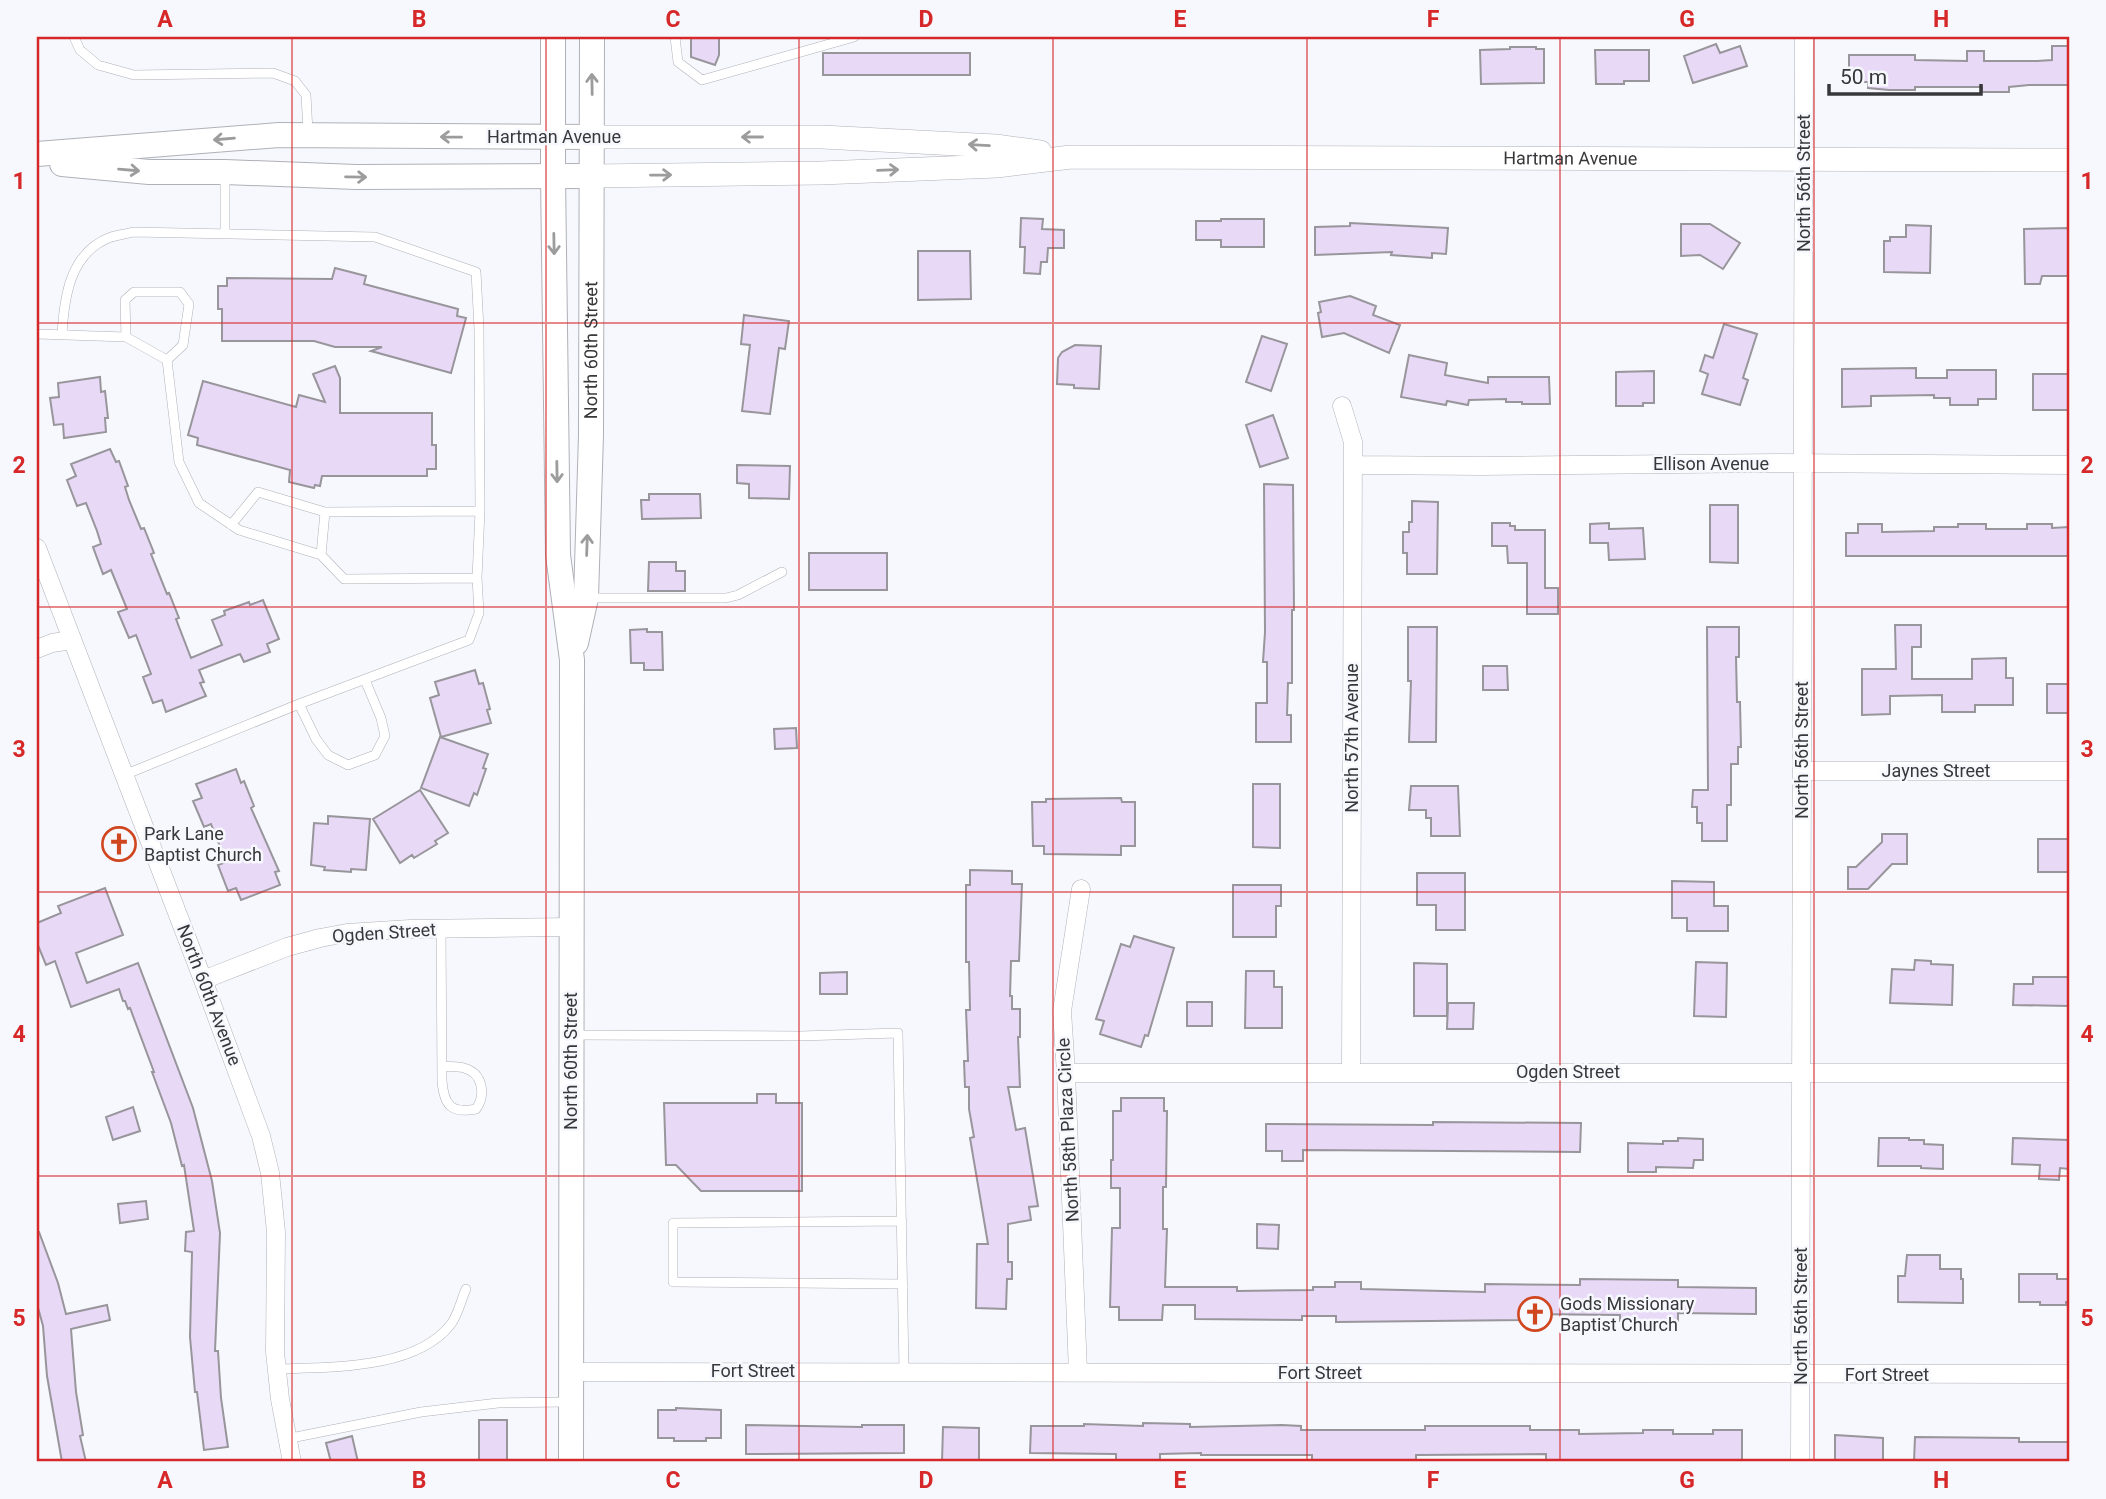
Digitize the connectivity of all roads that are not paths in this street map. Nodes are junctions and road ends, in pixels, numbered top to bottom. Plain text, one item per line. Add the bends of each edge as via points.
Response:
1 (74, 37) edge
2 (553, 37) edge
3 (592, 37) edge
4 (675, 37) edge
5 (854, 37) edge
6 (1804, 37) edge
7 (308, 135) junction
8 (593, 137) junction
9 (553, 138) junction
10 (37, 154) edge
11 (1071, 157) junction
12 (1804, 160) junction
13 (2069, 160) edge
14 (37, 161) edge
15 (225, 172) junction
16 (552, 176) junction
17 (593, 176) junction
18 (225, 234) junction
19 (37, 334) edge
20 (62, 334) junction
21 (126, 337) junction
22 (167, 360) junction
23 (1342, 406) dead end
24 (1802, 464) junction
25 (1354, 465) junction
26 (2069, 465) edge
27 (480, 511) junction
28 (325, 512) junction
29 (231, 525) junction
30 (37, 548) edge
31 (321, 555) junction
32 (782, 572) dead end
33 (477, 578) junction
34 (586, 598) junction
35 (72, 640) junction
36 (37, 649) edge
37 (572, 660) junction
38 (365, 680) junction
39 (299, 704) junction
40 (1802, 771) junction
41 (2069, 771) edge
42 (124, 775) junction
43 (1081, 889) dead end
44 (572, 927) junction
45 (441, 929) junction
46 (203, 979) junction
47 (571, 1035) junction
48 (442, 1066) junction
49 (1351, 1072) junction
50 (1801, 1072) junction
51 (1066, 1073) junction
52 (2069, 1073) edge
53 (902, 1221) junction
54 (903, 1284) junction
55 (466, 1289) dead end
56 (277, 1369) junction
57 (904, 1371) junction
58 (571, 1372) junction
59 (1078, 1372) junction
60 (2069, 1374) edge
61 (1801, 1375) junction
62 (571, 1402) junction
63 (286, 1439) junction
64 (292, 1462) edge
65 (571, 1462) edge
66 (1800, 1462) edge

1 - 7 lane via 80,50 98,65 134,75 273,73 295,81 306,95
2 - 9 main road, North 60th Street
8 -> 3 main road, North 60th Street
4 - 5 lane via 678,62 702,80
6 - 12 street, North 56th Street
9 -> 7 main road, Hartman Avenue
7 -> 10 main road, Hartman Avenue
8 - 9 main road, Hartman Avenue
11 -> 8 street, Hartman Avenue via 996,146 822,137
8 - 17 main road, North 60th Street
9 - 16 main road, North 60th Street
11 - 12 street, Hartman Avenue
17 -> 11 street, Hartman Avenue via 821,173 997,166
12 - 13 street, Hartman Avenue
12 - 24 street, North 56th Street
14 -> 15 main road, Hartman Avenue via 149,172
15 -> 16 main road, Hartman Avenue
15 - 18 lane
16 - 17 main road, Hartman Avenue
16 -> 37 main road, North 60th Street via 558,555
34 -> 17 main road, North 60th Street
18 - 20 lane via 133,232 96,245 71,276
18 - 27 lane via 375,237 476,272
19 - 20 lane
20 - 21 lane
21 - 22 lane
21 - 22 lane via 125,300 134,292 180,292 189,304 183,345
22 - 29 lane via 179,462 199,503
23 - 25 street, North 57th Avenue via 1353,442
24 - 25 street, Ellison Avenue
24 - 26 street, Ellison Avenue
24 - 40 street, North 56th Street
25 - 49 street, North 57th Avenue
27 - 28 lane
27 - 33 lane
28 - 29 lane via 258,492
28 - 31 lane
29 - 31 lane
30 - 35 street, North 60th Avenue
31 - 33 lane via 344,579
32 - 34 lane via 726,598
33 - 38 lane via 479,613 469,640
34 - 37 main road, North 60th Street
35 - 36 street
35 - 42 street, North 60th Avenue
37 - 44 main road, North 60th Street
38 - 39 lane
38 - 39 lane via 385,736 375,755 348,765 328,755
39 - 42 lane
40 - 41 street, Jaynes Street
40 - 50 street, North 56th Street
42 - 46 street, North 60th Avenue
43 - 51 street, North 58th Plaza Circle via 1062,1011
44 - 45 street, Ogden Street
44 - 47 main road, North 60th Street
45 - 46 street, Ogden Street via 320,938
45 - 48 lane
46 - 56 street, North 60th Avenue via 251,1106 270,1173 276,1232
47 - 53 lane via 898,1033
47 - 58 main road, North 60th Street
48 - 48 lane via 446,1102 461,1111 476,1109 482,1084 475,1073
49 - 50 street, Ogden Street
49 - 51 street, Ogden Street
50 - 52 street, Ogden Street
50 - 61 street, North 56th Street
51 - 59 street, North 58th Plaza Circle
53 - 54 lane
53 - 54 lane via 673,1223 673,1282
54 - 57 lane
55 - 56 lane via 452,1323 425,1347 364,1364
56 - 63 street, North 60th Avenue
57 - 58 street, Fort Street
57 - 59 street, Fort Street
58 - 62 main road, North 60th Street
59 - 61 street, Fort Street
60 - 61 street, Fort Street
61 - 66 street, North 56th Street
62 - 63 lane via 498,1403 421,1412
62 - 65 main road, North 60th Street
63 - 64 street, North 60th Avenue

